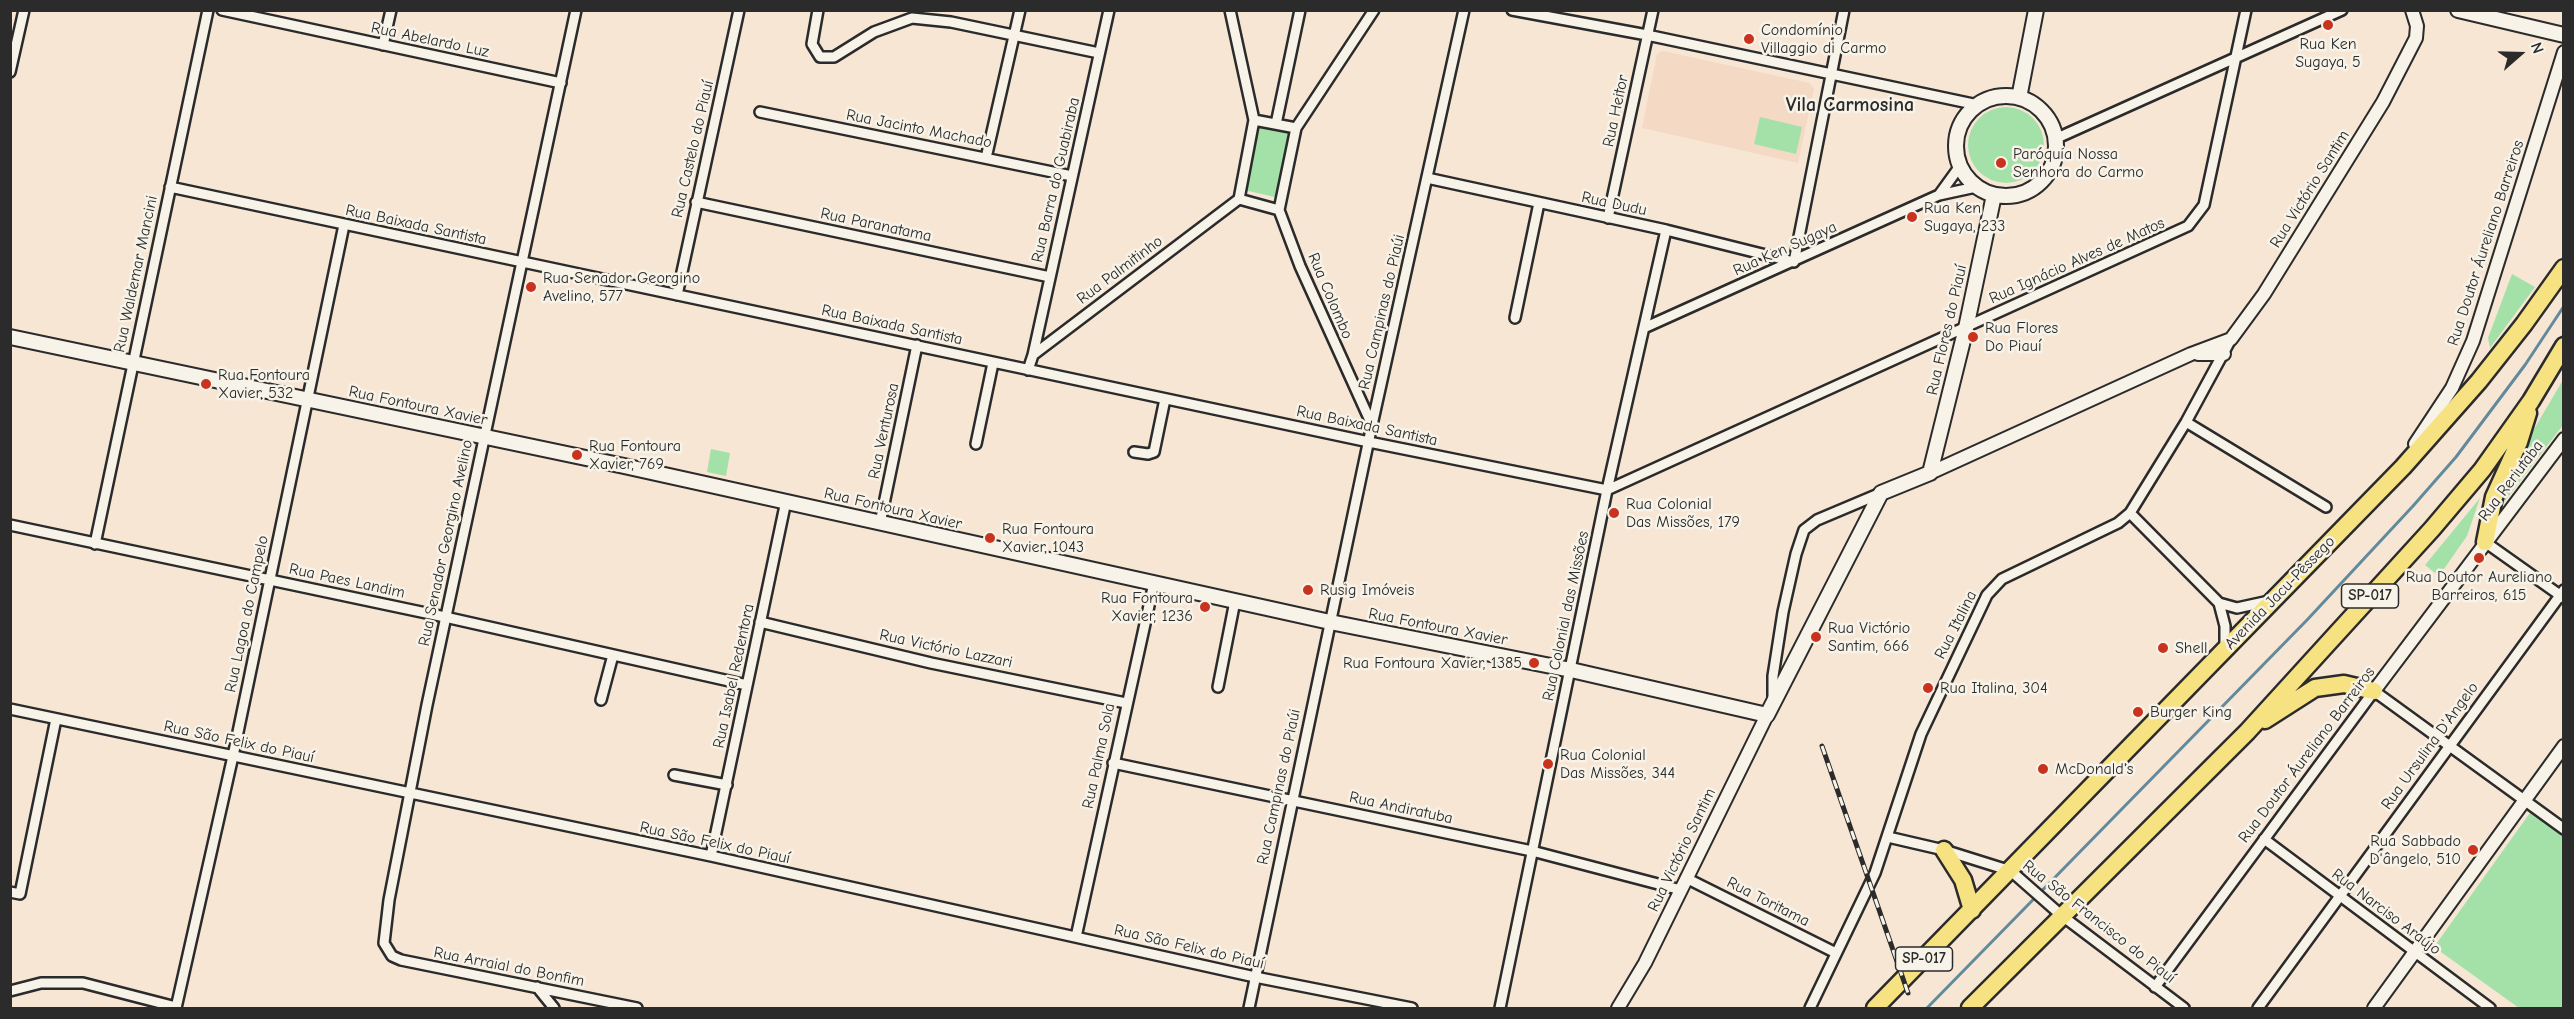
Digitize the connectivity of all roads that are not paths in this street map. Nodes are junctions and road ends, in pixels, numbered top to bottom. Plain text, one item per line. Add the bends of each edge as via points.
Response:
1 (24, 10) edge
2 (208, 10) edge
3 (222, 10) edge
4 (391, 10) edge
5 (576, 10) edge
6 (739, 10) edge
7 (818, 10) edge
8 (1020, 10) edge
9 (1108, 10) edge
10 (1230, 10) edge
11 (1300, 10) edge
12 (1374, 10) edge
13 (1464, 10) edge
14 (1512, 10) edge
15 (1653, 10) edge
16 (1844, 10) edge
17 (2036, 10) edge
18 (2246, 10) edge
19 (2342, 10) edge
20 (2412, 10) edge
21 (2458, 10) edge
22 (1647, 35) junction
23 (2564, 35) edge
24 (1014, 36) junction
25 (383, 45) junction
26 (1100, 52) junction
27 (2563, 54) edge
28 (2236, 58) junction
29 (10, 72) edge
30 (1830, 74) junction
31 (561, 83) junction
32 (2019, 98) junction
33 (1978, 105) junction
34 (760, 112) dead end
35 (1254, 120) junction
36 (1276, 124) junction
37 (1296, 128) junction
38 (2055, 139) junction
39 (986, 158) junction
40 (1960, 166) junction
41 (1072, 176) junction
42 (1427, 178) junction
43 (170, 187) junction
44 (1976, 187) junction
45 (1939, 195) junction
46 (1994, 195) junction
47 (1239, 199) junction
48 (696, 202) junction
49 (1539, 202) junction
50 (1279, 210) junction
51 (1608, 218) junction
52 (344, 225) junction
53 (1666, 230) junction
54 (522, 262) junction
55 (1794, 262) junction
56 (2564, 268) edge
57 (1050, 277) junction
58 (677, 295) junction
59 (1515, 318) dead end
60 (1644, 328) junction
61 (1966, 328) junction
62 (10, 337) edge
63 (2231, 339) junction
64 (917, 345) junction
65 (2564, 346) edge
66 (2191, 354) junction
67 (2224, 354) junction
68 (1033, 355) junction
69 (993, 363) junction
70 (132, 364) junction
71 (1028, 370) junction
72 (1165, 399) junction
73 (307, 400) junction
74 (2531, 401) junction
75 (2186, 422) junction
76 (1372, 425) junction
77 (484, 438) junction
78 (2564, 439) edge
79 (1369, 442) junction
80 (976, 444) dead end
81 (1134, 452) dead end
82 (2403, 467) junction
83 (1930, 473) junction
84 (1607, 490) junction
85 (1881, 493) junction
86 (786, 501) junction
87 (2326, 507) dead end
88 (2130, 513) junction
89 (880, 523) junction
90 (10, 525) edge
91 (2485, 542) junction
92 (95, 544) junction
93 (270, 581) junction
94 (1154, 583) junction
95 (2562, 594) edge
96 (2273, 600) junction
97 (1235, 601) junction
98 (2219, 603) junction
99 (446, 616) junction
100 (760, 622) junction
101 (1330, 622) junction
102 (2225, 650) junction
103 (613, 655) junction
104 (1571, 670) junction
105 (747, 686) junction
106 (1218, 687) dead end
107 (2374, 691) junction
108 (601, 700) dead end
109 (1126, 703) junction
110 (10, 709) edge
111 (1770, 709) junction
112 (56, 719) junction
113 (2247, 732) junction
114 (2450, 746) junction
115 (2564, 746) edge
116 (232, 756) junction
117 (1113, 763) junction
118 (674, 775) dead end
119 (727, 785) junction
120 (410, 794) junction
121 (1292, 800) junction
122 (2524, 800) junction
123 (2564, 829) edge
124 (1888, 837) junction
125 (2264, 839) junction
126 (1944, 850) junction
127 (1532, 851) junction
128 (711, 856) junction
129 (2016, 875) junction
130 (1686, 878) junction
131 (1681, 890) junction
132 (15, 893) edge
133 (2339, 896) junction
134 (1972, 910) junction
135 (2056, 911) junction
136 (1076, 937) junction
137 (384, 943) joint
138 (2414, 952) junction
139 (1836, 953) junction
140 (1255, 977) junction
141 (537, 987) junction
142 (2156, 987) junction
143 (10, 991) edge
144 (176, 1008) edge
145 (554, 1008) edge
146 (637, 1008) edge
147 (1249, 1008) edge
148 (1412, 1008) edge
149 (1500, 1008) edge
150 (1618, 1008) edge
151 (1810, 1008) edge
152 (1875, 1008) edge
153 (1970, 1008) edge
154 (2184, 1008) edge
155 (2258, 1008) edge
156 (2374, 1008) edge
157 (2490, 1008) edge

1 - 29 street
2 - 43 street, Rua Waldemar Mancini
3 - 25 street, Rua Abelardo Luz
4 - 25 street
5 - 31 street, Rua Senador Georgino Avelino
6 - 48 street, Rua Castelo do Piauí
7 - 24 street via 812,44 820,57 834,57 874,32 912,18
8 - 24 street
9 - 26 street, Rua Barra do Guabiraba
10 - 35 street
11 - 36 street
12 - 37 street
13 - 42 street, Rua Campinas do Piaúi
14 - 22 street
15 - 22 street, Rua Heitor
16 - 30 street
17 - 32 main road
18 - 28 street, Rua Ignácio Alves de Matos
19 - 28 street
20 - 63 street, Rua Victório Santim via 2416,38 2383,102 2264,294
21 - 23 main road
22 - 30 street
22 - 51 street, Rua Heitor
24 - 26 street
24 - 39 street
25 - 31 street, Rua Abelardo Luz
26 - 41 street, Rua Barra do Guabiraba
27 - 82 street, Rua Doutor Áureliano Barreiros via 2474,341 2452,388
28 - 38 street
28 - 61 street, Rua Ignácio Alves de Matos via 2204,205 2197,218 2180,231
30 - 33 street
30 - 55 street
31 - 54 street, Rua Senador Georgino Avelino
32 - 33 main road via 1998,97
32 - 38 main road via 2043,113
33 - 40 main road via 1958,132
34 - 39 street, Rua Jacinto Machado
35 - 36 street
35 - 47 street
36 - 37 street
37 - 50 street
38 - 46 main road via 2051,169 2042,181 2015,196
39 - 41 street, Rua Jacinto Machado
40 - 44 main road
40 - 45 street, Rua Ken Sugaya
41 - 57 street, Rua Barra do Guabiraba
42 - 49 street, Rua Dudu
42 - 76 street, Rua Campinas do Piaúi
43 - 52 street, Rua Baixada Santista
43 - 70 street, Rua Waldemar Mancini
44 - 45 street, Rua Ken Sugaya
44 - 46 main road
45 - 55 street, Rua Ken Sugaya
46 - 61 main road, Rua Flores do Piauí
47 - 50 street
47 - 68 street, Rua Palmitinho
48 - 57 street, Rua Paranatama
48 - 58 street, Rua Castelo do Piauí
49 - 51 street, Rua Dudu
49 - 59 street
50 - 76 street, Rua Colombo
51 - 53 street, Rua Dudu
52 - 54 street, Rua Baixada Santista
52 - 73 street, Rua Lagoa do Campelo
53 - 55 street, Rua Dudu
53 - 60 street, Rua Colonial das Missões
54 - 58 street, Rua Baixada Santista
54 - 77 street, Rua Senador Georgino Avelino
55 - 60 street, Rua Ken Sugaya
56 - 82 highway, Avenida Jacu-Pêssego / SP-017 via 2502,353
57 - 68 street, Rua Barra do Guabiraba
58 - 64 street, Rua Baixada Santista
60 - 84 street, Rua Colonial das Missões
61 - 83 main road, Rua Flores do Piauí
61 - 84 street, Rua Ignácio Alves de Matos
62 - 70 main road, Rua Fontoura Xavier
63 - 66 street, Rua Victório Santim
63 - 67 street, Rua Italina
64 - 69 street, Rua Baixada Santista
64 - 89 street, Rua Venturosa
65 - 74 highway, SP-017
66 - 67 street, Rua Victório Santim
66 - 83 street, Rua Victório Santim
67 - 75 street, Rua Italina
68 - 71 street
69 - 71 street, Rua Baixada Santista
69 - 80 street
70 - 73 main road, Rua Fontoura Xavier
70 - 92 street, Rua Waldemar Mancini
71 - 72 street, Rua Baixada Santista
72 - 79 street, Rua Baixada Santista
72 - 81 street via 1155,452
73 - 77 main road, Rua Fontoura Xavier
73 - 93 street, Rua Lagoa do Campelo
74 - 91 highway via 2519,442 2494,496
74 - 113 highway, SP-017 via 2482,470 2432,529
75 - 87 street
75 - 88 street, Rua Italina
76 - 79 street, Rua Campinas do Piaúi
77 - 86 main road, Rua Fontoura Xavier
77 - 99 street, Rua Senador Georgino Avelino
78 - 91 street, Rua Reriutaba
79 - 84 street, Rua Baixada Santista
79 - 101 street, Rua Campinas do Piaúi
82 - 96 highway, Avenida Jacu-Pêssego / SP-017
83 - 85 main road, Rua Victório Santim
84 - 104 street, Rua Colonial das Missões
85 - 111 main road, Rua Victório Santim
85 - 111 street, Rua Victório Santim via 1817,520 1804,530 1783,612
86 - 89 main road, Rua Fontoura Xavier
86 - 100 street, Rua Isabel Redentora
88 - 98 street
88 - 124 street, Rua Italina via 2118,523 1994,586 1956,655 1921,734
89 - 94 main road, Rua Fontoura Xavier
90 - 92 street, Rua Paes Landim
91 - 95 street
91 - 107 street, Rua Doutor Áureliano Barreiros
92 - 93 street, Rua Paes Landim
93 - 99 street, Rua Paes Landim
93 - 116 street, Rua Lagoa do Campelo
94 - 97 main road, Rua Fontoura Xavier
94 - 109 street, Rua Palma Sola
95 - 114 street, Rua Ursulina D'Angelo
96 - 98 street via 2244,608
96 - 102 highway, Avenida Jacu-Pêssego / SP-017
97 - 101 main road, Rua Fontoura Xavier
97 - 106 street
98 - 102 street
99 - 103 street, Rua Paes Landim
99 - 120 street, Rua Senador Georgino Avelino
100 - 105 street, Rua Isabel Redentora
100 - 109 street, Rua Victório Lazzari
101 - 104 main road, Rua Fontoura Xavier
101 - 121 street, Rua Campinas do Piaúi
102 - 129 highway, Avenida Jacu-Pêssego / SP-017
103 - 105 street, Rua Paes Landim
103 - 108 street
104 - 111 main road, Rua Fontoura Xavier
104 - 127 street, Rua Colonial das Missões
105 - 119 street, Rua Isabel Redentora
107 - 113 highway via 2344,684 2315,688
107 - 114 street
107 - 125 street, Rua Doutor Áureliano Barreiros
109 - 117 street, Rua Palma Sola
110 - 112 street, Rua São Felix do Piauí
111 - 130 street, Rua Victório Santim
112 - 116 street, Rua São Felix do Piauí
112 - 132 street
113 - 135 highway, SP-017
114 - 122 street
114 - 133 street, Rua Ursulina D'Angelo
115 - 122 street
116 - 120 street, Rua São Felix do Piauí
116 - 144 street, Rua Lagoa do Campelo
117 - 121 street, Rua Andiratuba
117 - 136 street, Rua Palma Sola
118 - 119 street
119 - 128 street, Rua Isabel Redentora
120 - 128 street, Rua São Felix do Piauí
120 - 137 street, Rua Senador Georgino Avelino
121 - 127 street, Rua Andiratuba
121 - 140 street, Rua Campinas do Piaúi
122 - 123 street
122 - 138 street
124 - 126 street, Rua São Francisco do Piauí
124 - 139 street, Rua Italina
125 - 133 street, Rua Narciso Araújo
125 - 142 street, Rua Doutor Áureliano Barreiros
126 - 129 street, Rua São Francisco do Piauí
126 - 134 highway via 1963,880
127 - 131 street, Rua Andiratuba
127 - 149 street, Rua Colonial das Missões
128 - 136 street, Rua São Felix do Piauí
129 - 134 highway, Avenida Jacu-Pêssego / SP-017
129 - 135 street, Rua São Francisco do Piauí
130 - 131 street, Rua Victório Santim
130 - 139 street, Rua Toritama
131 - 150 street, Rua Victório Santim
133 - 138 street, Rua Narciso Araújo
133 - 155 street, Rua Ursulina D'Angelo
134 - 152 highway, Avenida Jacu-Pêssego / SP-017
135 - 142 street, Rua São Francisco do Piauí
135 - 153 highway, SP-017
136 - 140 street, Rua São Felix do Piauí
137 - 141 street, Rua Arraial do Bonfim via 392,956 401,960
138 - 156 street
138 - 157 street, Rua Narciso Araújo
139 - 151 street, Rua Italina
140 - 147 street, Rua Campinas do Piaúi
140 - 148 street, Rua São Felix do Piauí
141 - 145 street
141 - 146 street, Rua Arraial do Bonfim
142 - 154 street, Rua São Francisco do Piauí
143 - 144 street via 41,983 83,983

